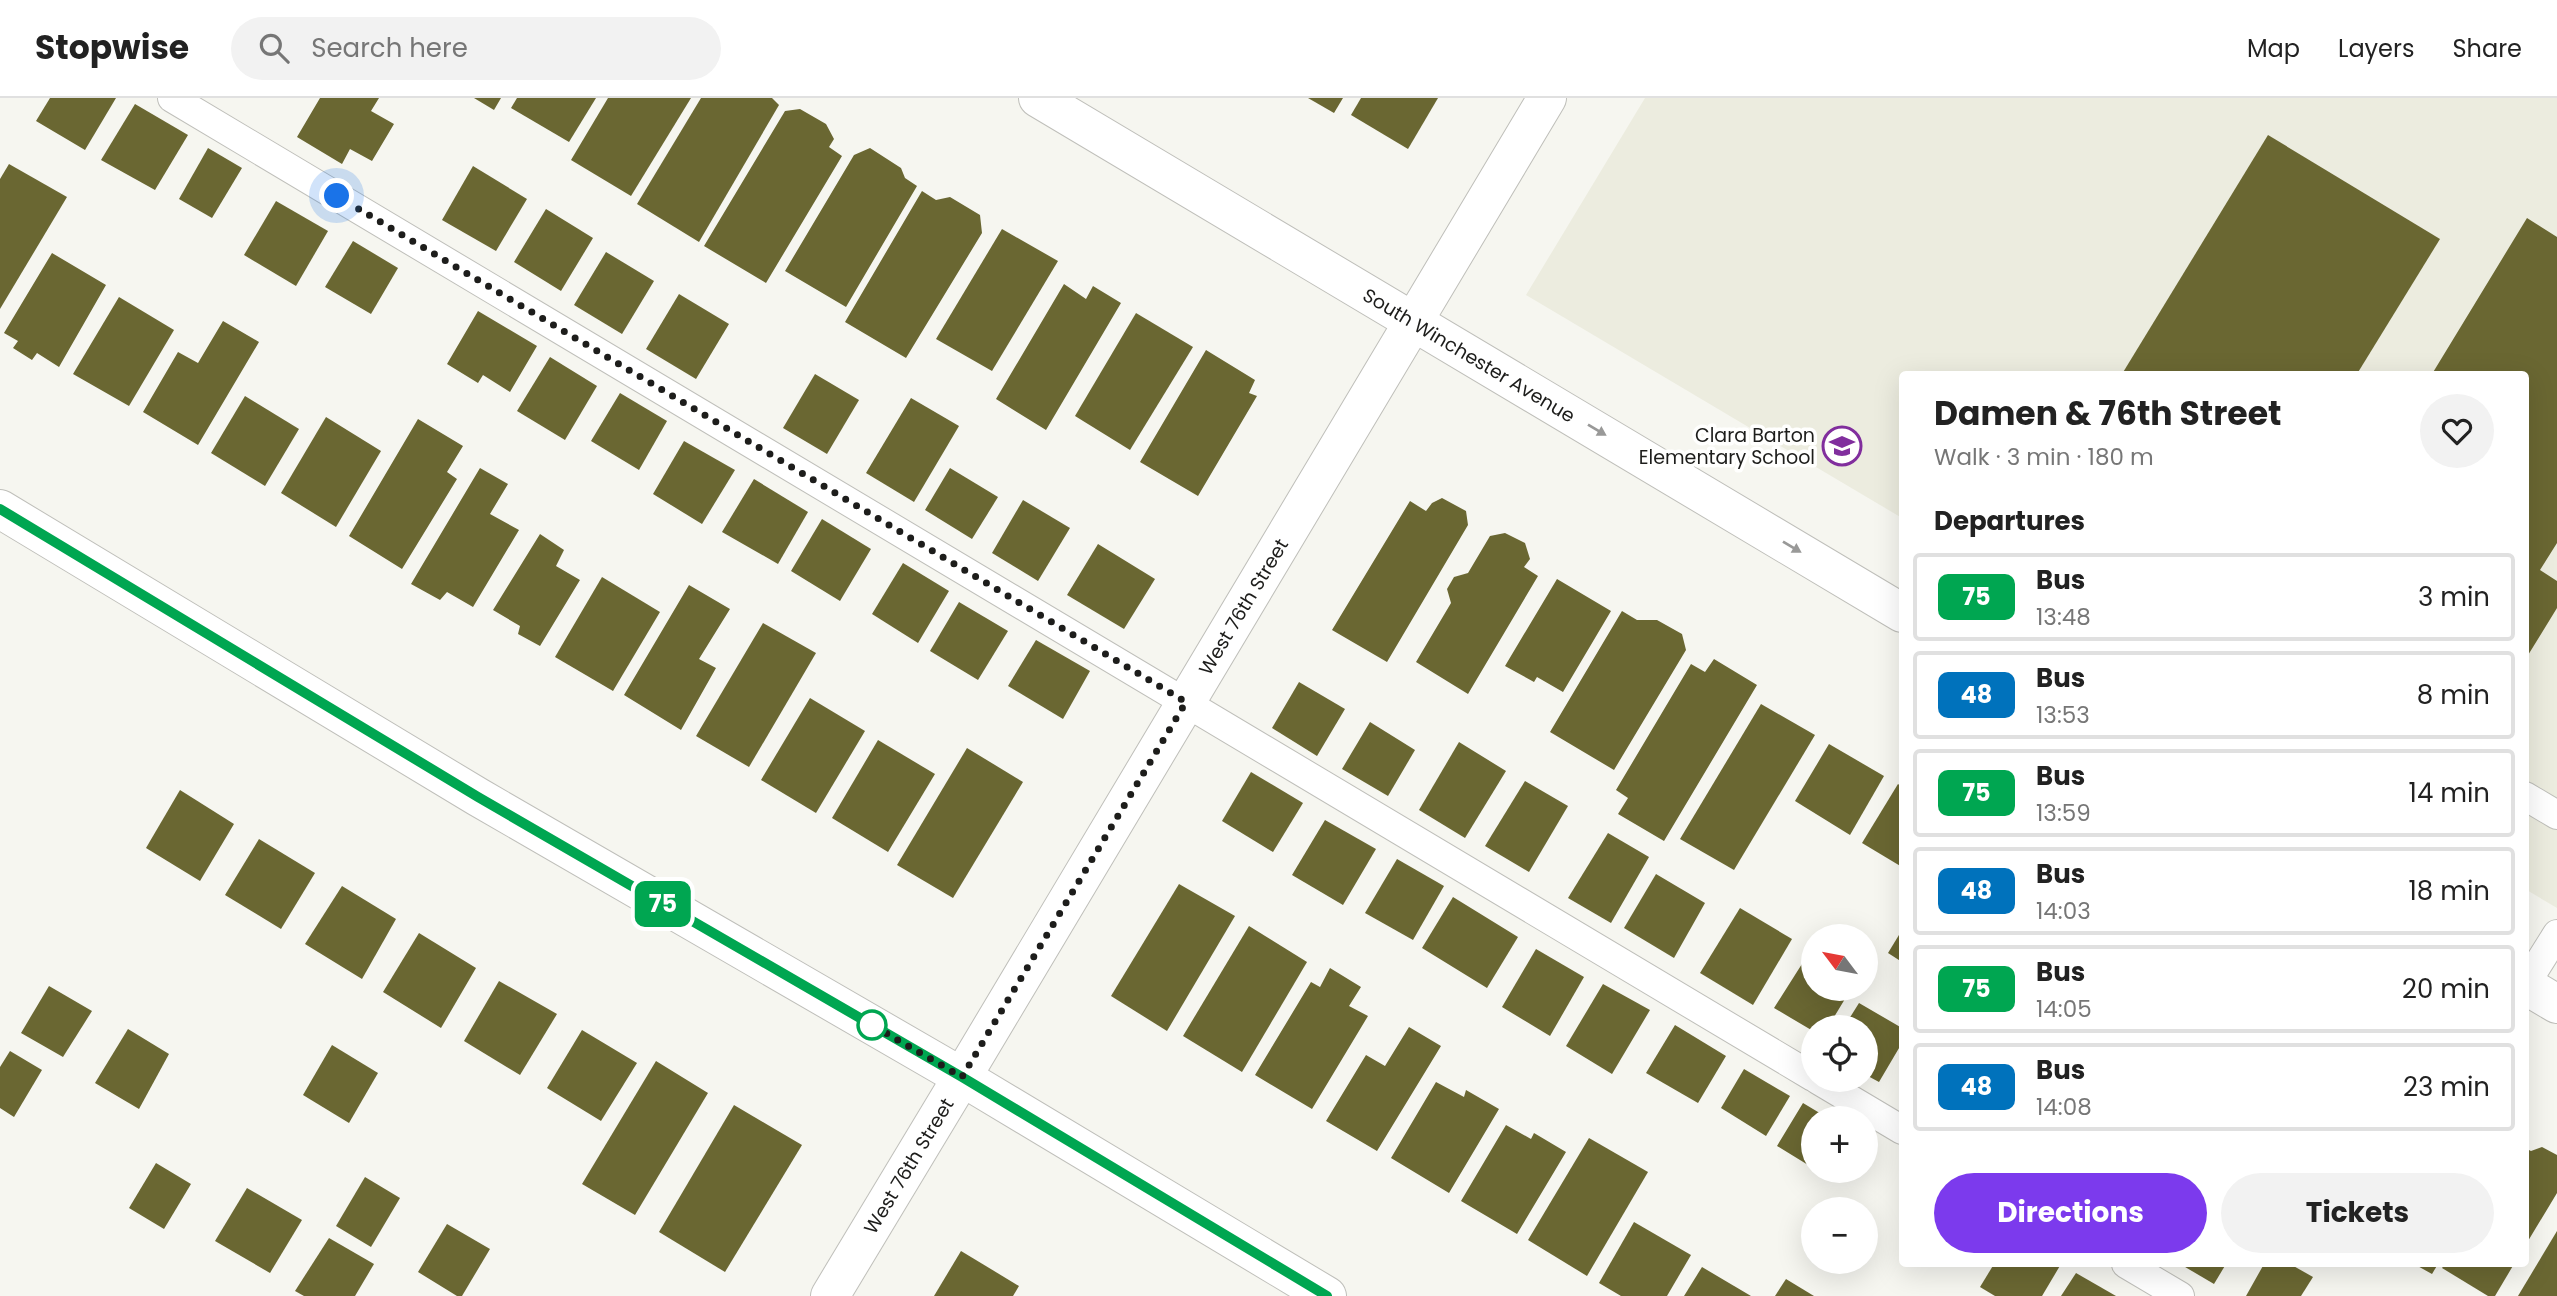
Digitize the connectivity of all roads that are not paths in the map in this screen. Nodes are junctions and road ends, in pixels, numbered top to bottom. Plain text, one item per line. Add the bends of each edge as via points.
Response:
1 (172, 98) edge
2 (1038, 98) edge
3 (1546, 98) edge
4 (1412, 320) junction
5 (0, 509) edge
6 (1899, 611) edge
7 (1186, 702) junction
8 (2529, 798) edge
9 (2557, 815) edge
10 (2557, 934) edge
11 (2529, 979) edge
12 (2529, 987) edge
13 (2557, 1004) edge
14 (1801, 1070) edge
15 (962, 1077) junction
16 (1838, 1092) edge
17 (1899, 1128) edge
18 (2131, 1267) edge
19 (830, 1296) edge
20 (1327, 1296) edge
21 (2180, 1296) edge

1 - 7 lane
2 - 4 street, South Winchester Avenue
3 - 4 street, West 76th Street
4 -> 6 street, South Winchester Avenue
4 - 7 street, West 76th Street
5 - 15 street via 478,797
7 - 14 lane
7 - 15 street, West 76th Street
8 - 9 lane
10 - 11 lane
12 - 13 street
15 - 19 street, West 76th Street
15 - 20 street
16 - 17 lane
18 - 21 lane

